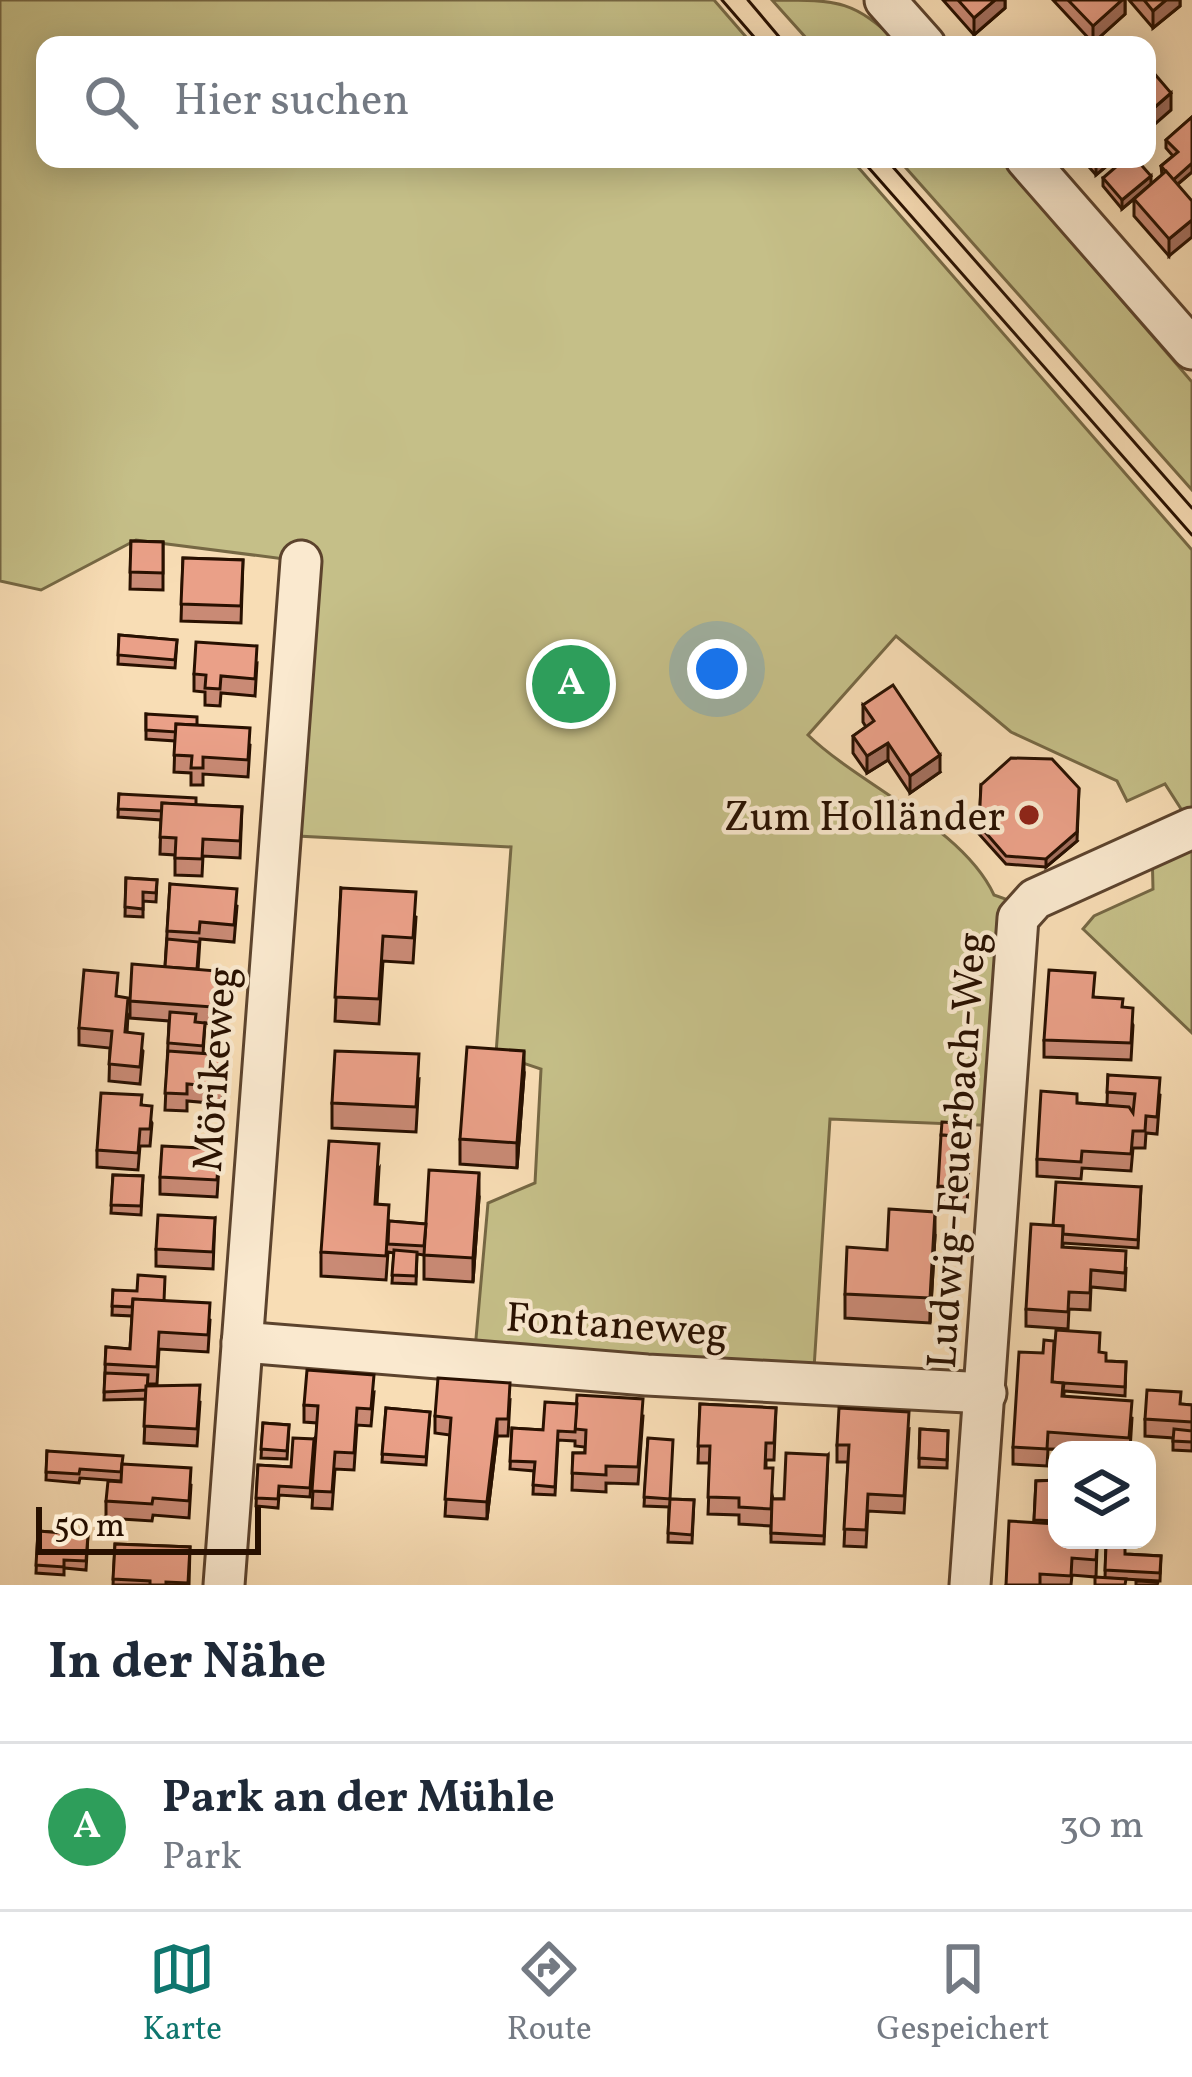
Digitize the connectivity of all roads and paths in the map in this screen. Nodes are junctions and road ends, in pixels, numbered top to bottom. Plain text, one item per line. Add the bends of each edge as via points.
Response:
1 (885, 0) edge
2 (917, 36) edge
3 (1034, 168) edge
4 (1192, 349) edge
5 (301, 561) dead end
6 (1192, 828) edge
7 (242, 1342) junction
8 (986, 1393) junction
9 (224, 1585) edge
10 (970, 1585) edge

1 - 2 street
3 - 4 street
5 - 7 street, Mörikeweg
6 - 8 street, Ludwig-Feuerbach-Weg via 1035,899 1018,918
7 - 8 street, Fontaneweg
7 - 9 street, Mörikeweg
8 - 10 street, Ludwig-Feuerbach-Weg

